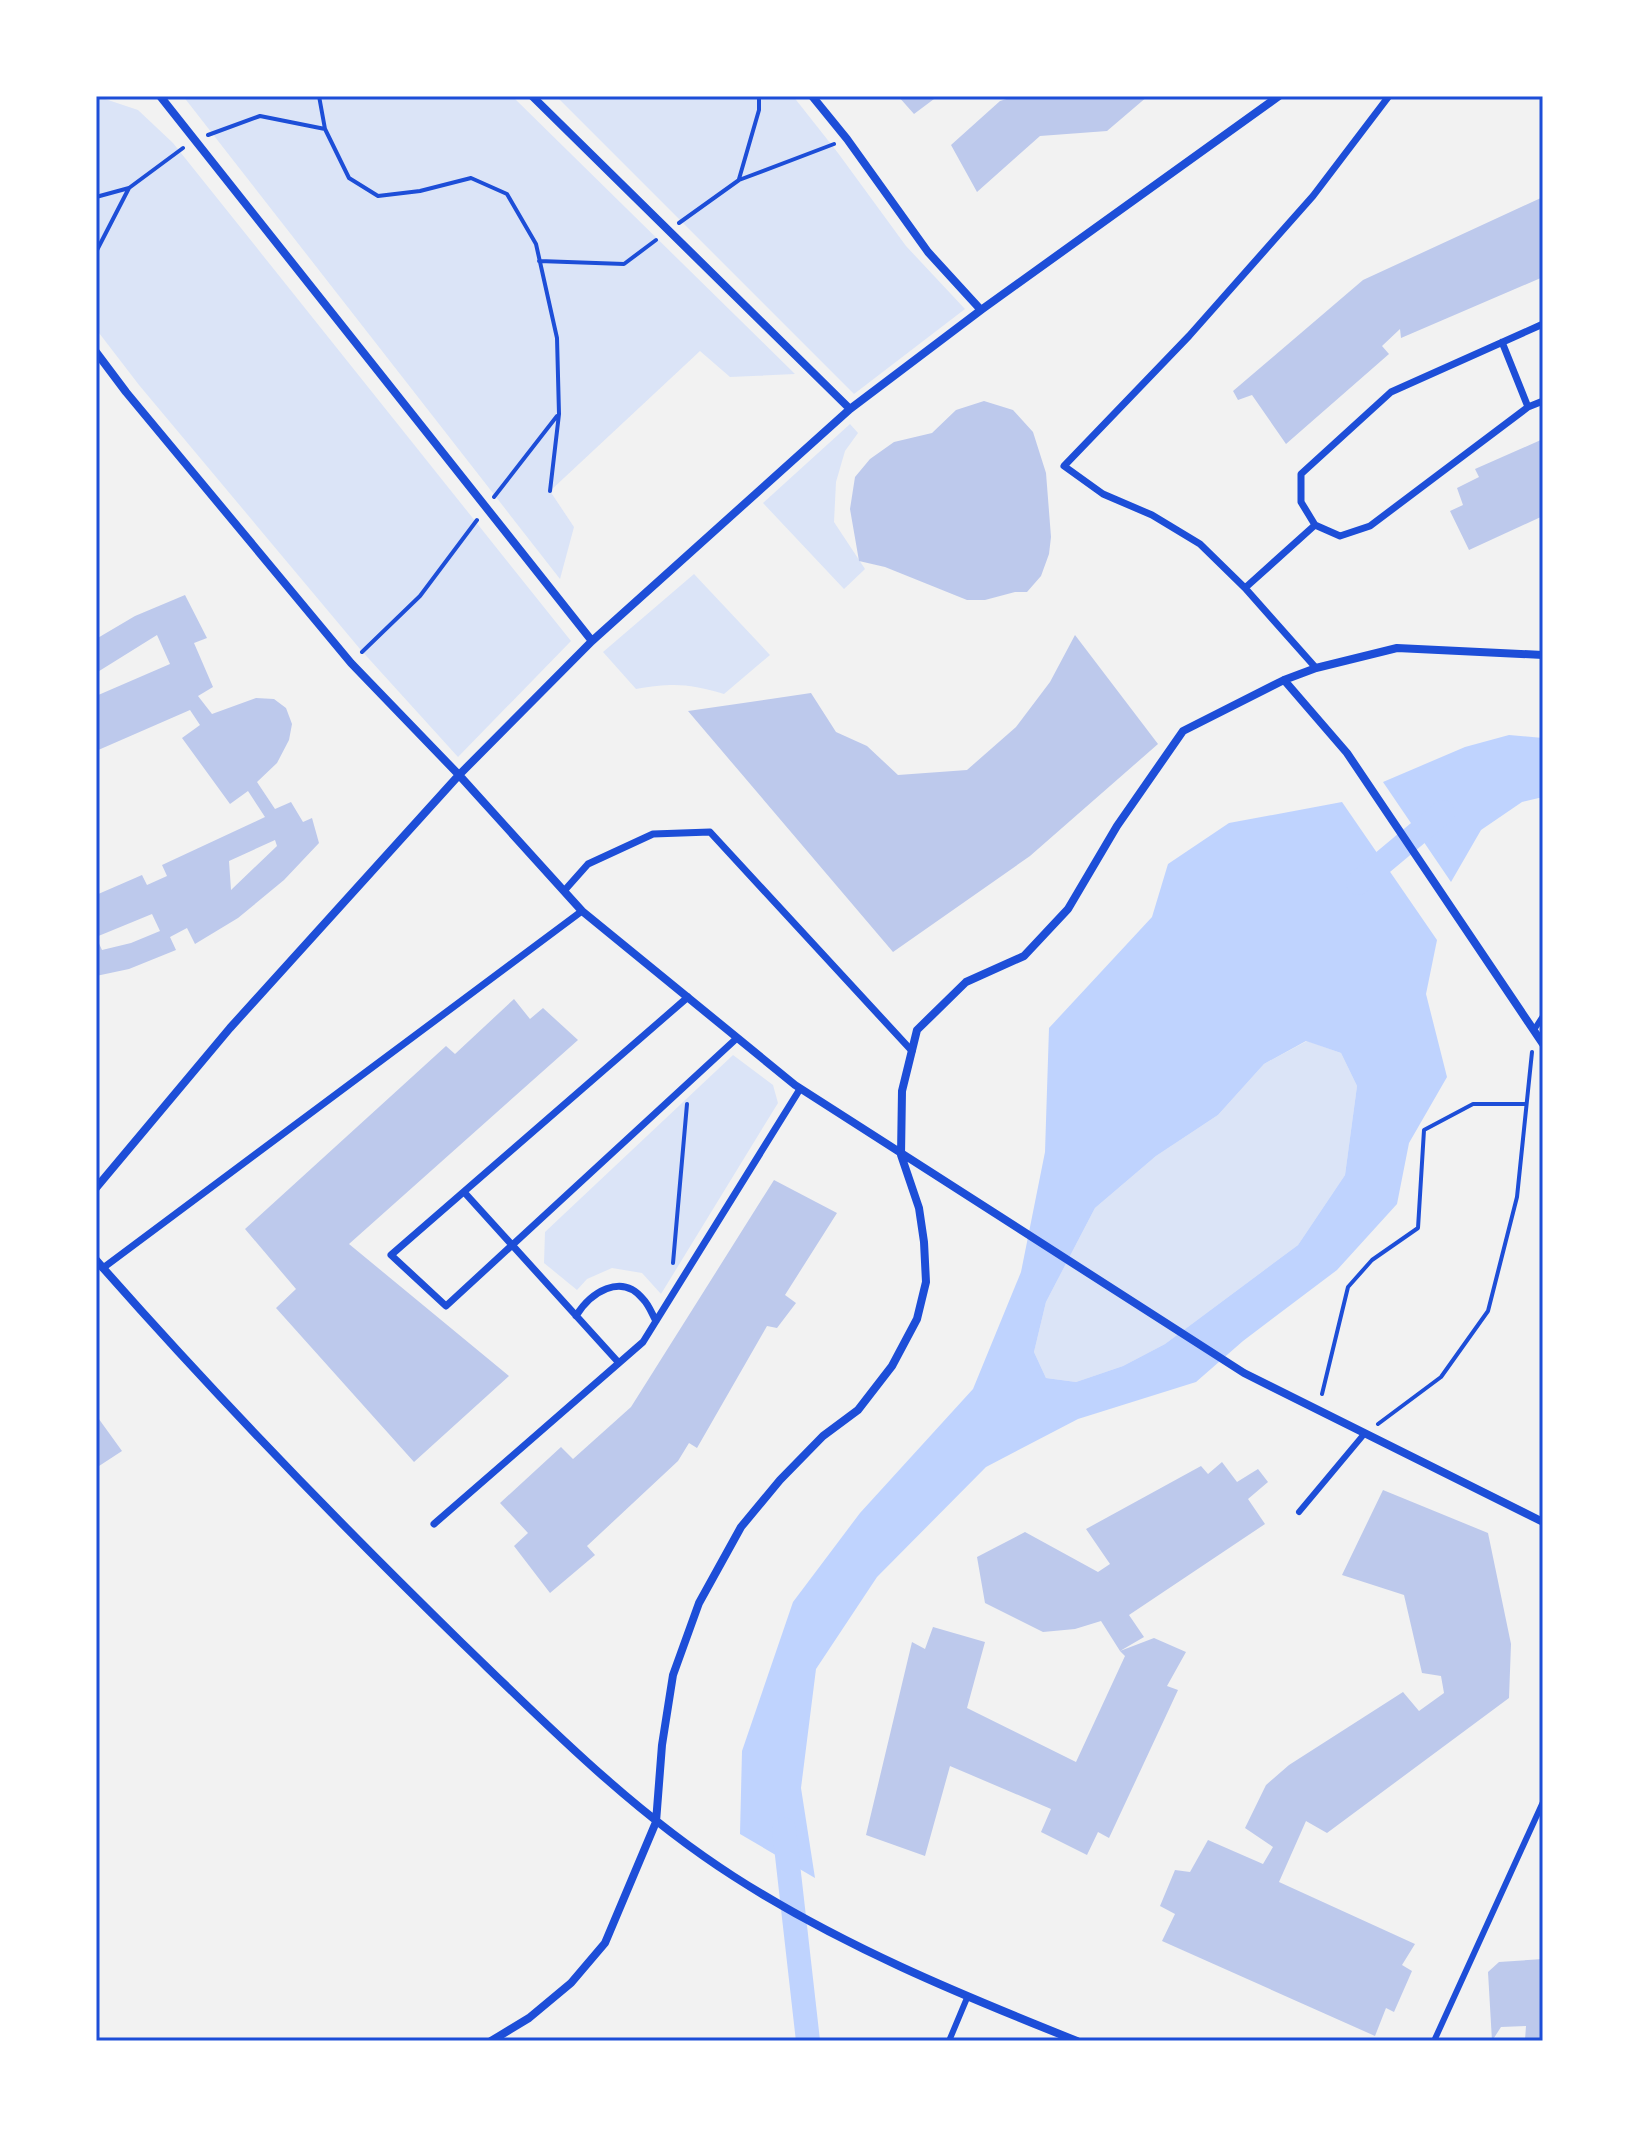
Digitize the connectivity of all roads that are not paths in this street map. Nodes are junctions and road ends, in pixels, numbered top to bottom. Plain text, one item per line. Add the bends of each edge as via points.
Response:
1 (160, 96) edge
2 (532, 96) edge
3 (812, 96) edge
4 (1279, 96) edge
5 (1389, 96) edge
6 (981, 310) junction
7 (1543, 324) edge
8 (1502, 342) junction
9 (96, 352) edge
10 (1543, 401) edge
11 (1528, 407) junction
12 (850, 409) junction
13 (1315, 525) junction
14 (1245, 588) junction
15 (592, 641) junction
16 (1543, 655) edge
17 (1316, 668) junction
18 (1284, 680) junction
19 (459, 775) junction
20 (564, 891) junction
21 (582, 911) junction
22 (688, 997) junction
23 (1543, 1016) edge
24 (1534, 1030) junction
25 (737, 1038) junction
26 (1543, 1044) edge
27 (912, 1051) junction
28 (800, 1089) junction
29 (901, 1155) junction
30 (96, 1188) edge
31 (464, 1192) junction
32 (512, 1244) junction
33 (96, 1260) edge
34 (103, 1268) junction
35 (576, 1316) junction
36 (656, 1321) junction
37 (619, 1363) junction
38 (1365, 1433) junction
39 (1299, 1512) dead end
40 (1543, 1522) edge
41 (434, 1524) dead end
42 (1543, 1802) edge
43 (656, 1822) junction
44 (967, 1998) junction
45 (491, 2041) edge
46 (949, 2041) edge
47 (1077, 2041) edge
48 (1434, 2041) edge

1 - 15 street
2 - 12 street
3 - 6 street via 928,252
4 - 6 street
5 - 14 street via 1303,208 1064,466 1103,494 1200,544
6 - 12 street
7 - 8 street
8 - 11 street
8 - 13 street via 1391,392 1301,474 1301,502
9 - 19 street via 351,663
10 - 11 street
11 - 13 street via 1370,526 1340,536
12 - 15 street
13 - 14 street
14 - 17 street
15 - 19 street
16 - 17 street via 1397,648
17 - 18 street
18 - 24 street via 1347,753
18 - 27 street via 1183,731 1068,909 1024,956 966,982 917,1030
19 - 20 street
19 - 30 street via 230,1028
20 - 21 street
20 - 27 street via 588,864 653,834 710,832
21 - 22 street
21 - 34 street
22 - 25 street
22 - 31 street
23 - 24 lane
24 - 26 street
25 - 28 street
25 - 32 street
27 - 29 street via 902,1091
28 - 29 street
28 - 36 street
29 - 38 street via 1244,1373
29 - 43 street via 924,1242 926,1282 917,1319 892,1366 858,1410 812,1447 741,1527 699,1603 673,1675
31 - 32 street
31 - 32 street via 391,1255 446,1306
32 - 35 street
33 - 34 street
34 - 43 street via 330,1514 523,1702
35 - 36 street via 586,1301 607,1287 630,1287
35 - 37 street
36 - 37 street via 643,1342
37 - 41 street
38 - 39 lane
38 - 40 street
42 - 48 lane
43 - 44 street via 733,1876 848,1942
43 - 45 street via 605,1943 571,1983
44 - 46 lane
44 - 47 street

